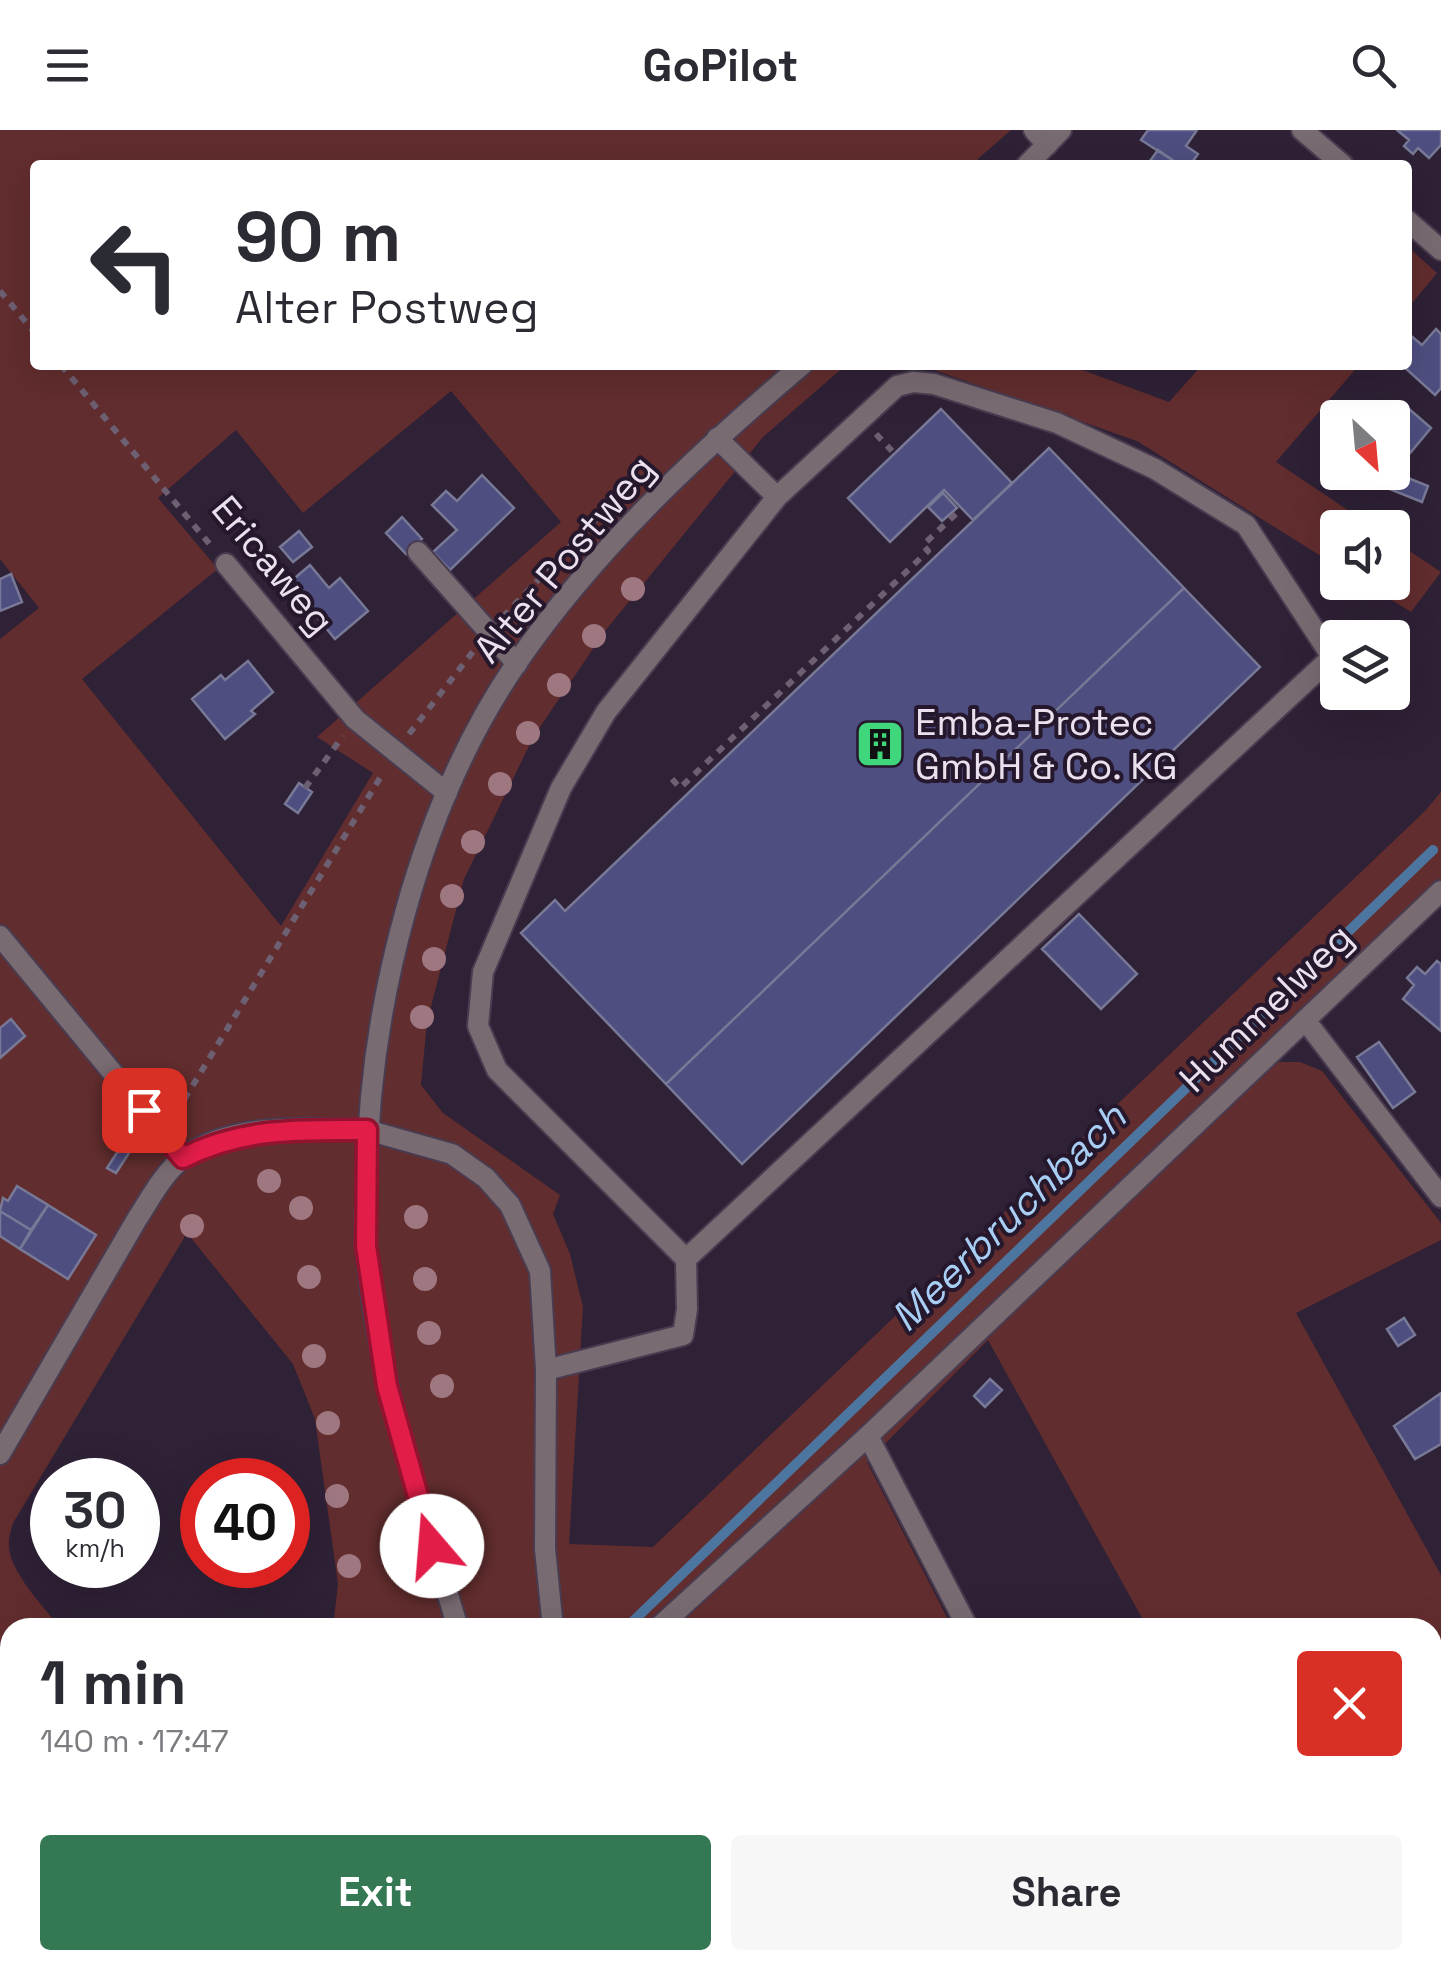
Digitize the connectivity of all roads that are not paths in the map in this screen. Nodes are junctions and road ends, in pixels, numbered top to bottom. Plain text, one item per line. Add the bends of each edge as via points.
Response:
1 (1302, 130) edge
2 (1048, 135) edge
3 (1030, 160) edge
4 (1337, 160) edge
5 (1412, 225) edge
6 (1441, 250) edge
7 (796, 370) edge
8 (717, 438) junction
9 (776, 497) junction
10 (418, 552) dead end
11 (226, 564) road end
12 (516, 664) junction
13 (448, 793) junction
14 (1441, 891) edge
15 (0, 936) edge
16 (1305, 1020) junction
17 (367, 1130) junction
18 (183, 1158) junction
19 (1441, 1198) edge
20 (686, 1259) junction
21 (546, 1370) junction
22 (868, 1436) junction
23 (0, 1454) edge
24 (455, 1618) edge
25 (553, 1618) edge
26 (669, 1618) edge
27 (963, 1618) edge

1 - 4 street
2 - 3 street
5 - 6 street
7 - 8 street, Alter Postweg
8 - 9 street
8 - 12 street, Alter Postweg via 649,503
9 - 20 street via 606,712 561,788 483,972 478,1026 497,1070
9 - 20 street via 897,386 934,384 1058,423 1246,524 1332,657
10 - 12 street
11 - 13 street, Ericaweg via 355,718
12 - 13 street, Alter Postweg
13 - 17 street, Alter Postweg via 401,924 381,1010
14 - 16 street, Hummelweg
15 - 18 street
16 - 19 street
16 - 22 street, Hummelweg
17 - 18 street via 276,1129
17 - 21 street via 452,1154 510,1205 540,1271
17 - 24 street, Alter Postweg via 366,1246 387,1386
18 - 23 street via 137,1219
20 - 21 street via 683,1335
21 - 25 street via 545,1549
22 - 26 street, Hummelweg
22 - 27 street

